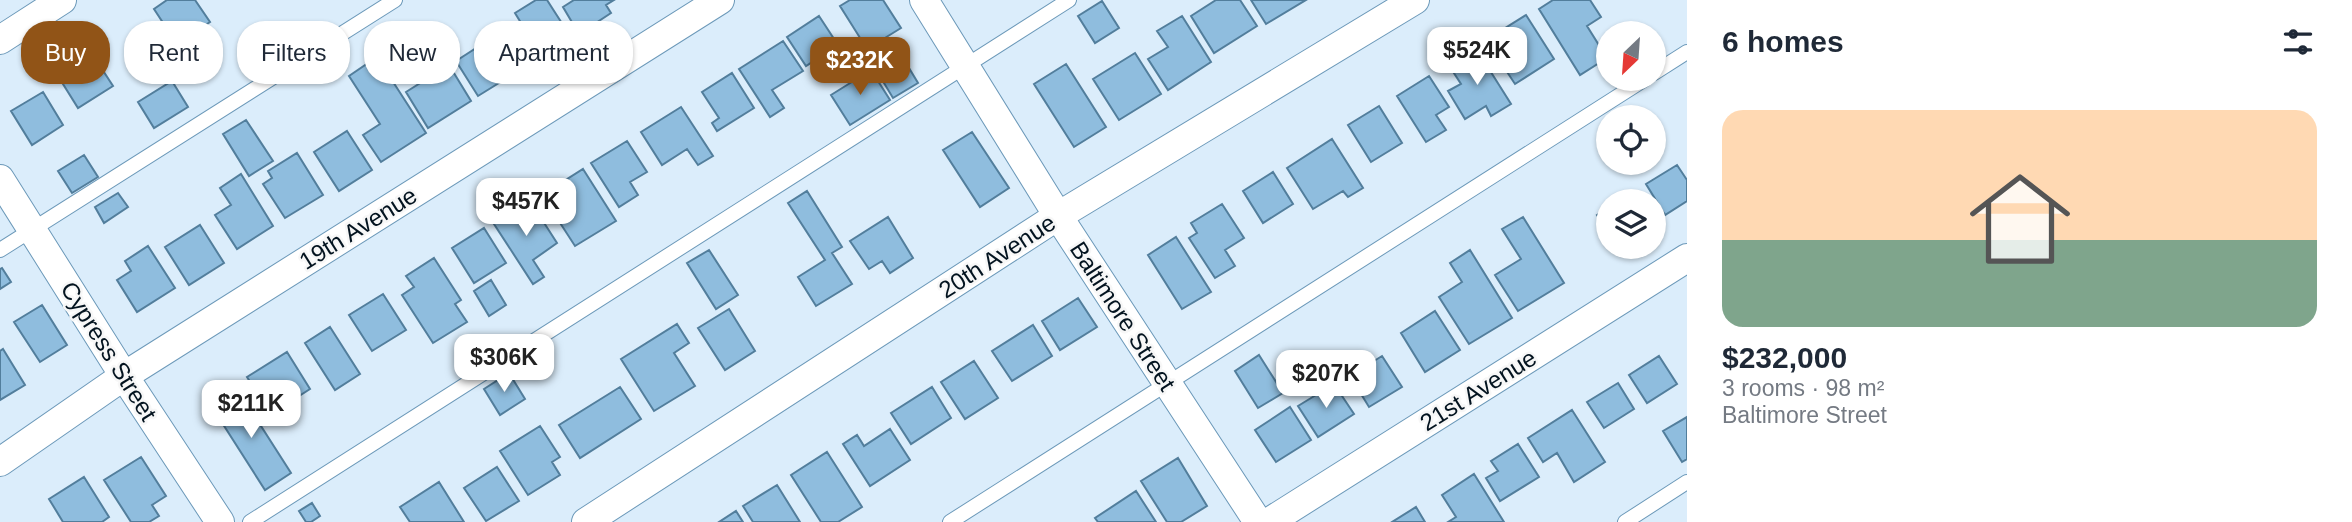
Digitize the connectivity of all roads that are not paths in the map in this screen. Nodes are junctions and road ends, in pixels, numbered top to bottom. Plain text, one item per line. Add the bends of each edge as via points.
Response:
1 (62, 0) edge
2 (394, 0) edge
3 (720, 0) edge
4 (925, 0) edge
5 (1069, 0) edge
6 (1415, 0) edge
7 (0, 40) edge
8 (1687, 52) edge
9 (1666, 65) edge
10 (965, 66) junction
11 (1626, 91) edge
12 (0, 179) edge
13 (1058, 216) junction
14 (32, 229) junction
15 (0, 250) edge
16 (1687, 258) edge
17 (124, 376) junction
18 (1168, 384) junction
19 (0, 462) edge
20 (1687, 482) edge
21 (220, 522) edge
22 (250, 522) edge
23 (586, 522) edge
24 (950, 522) edge
25 (1258, 522) edge
26 (1269, 522) edge
27 (1625, 522) edge

1 - 7 street
2 - 14 lane
3 - 17 street, 19th Avenue
4 - 10 street, Baltimore Street
5 - 10 lane
6 - 13 street, 20th Avenue
8 - 9 lane
10 - 13 street, Baltimore Street
10 - 22 lane
11 - 18 lane
12 - 14 street, Cypress Street
13 - 18 street, Baltimore Street
13 - 23 street, 20th Avenue
14 - 15 lane
14 - 17 street, Cypress Street
16 - 26 street, 21st Avenue
17 - 19 street, 19th Avenue
17 - 21 street, Cypress Street
18 - 24 lane
18 - 25 street, Baltimore Street
20 - 27 lane

